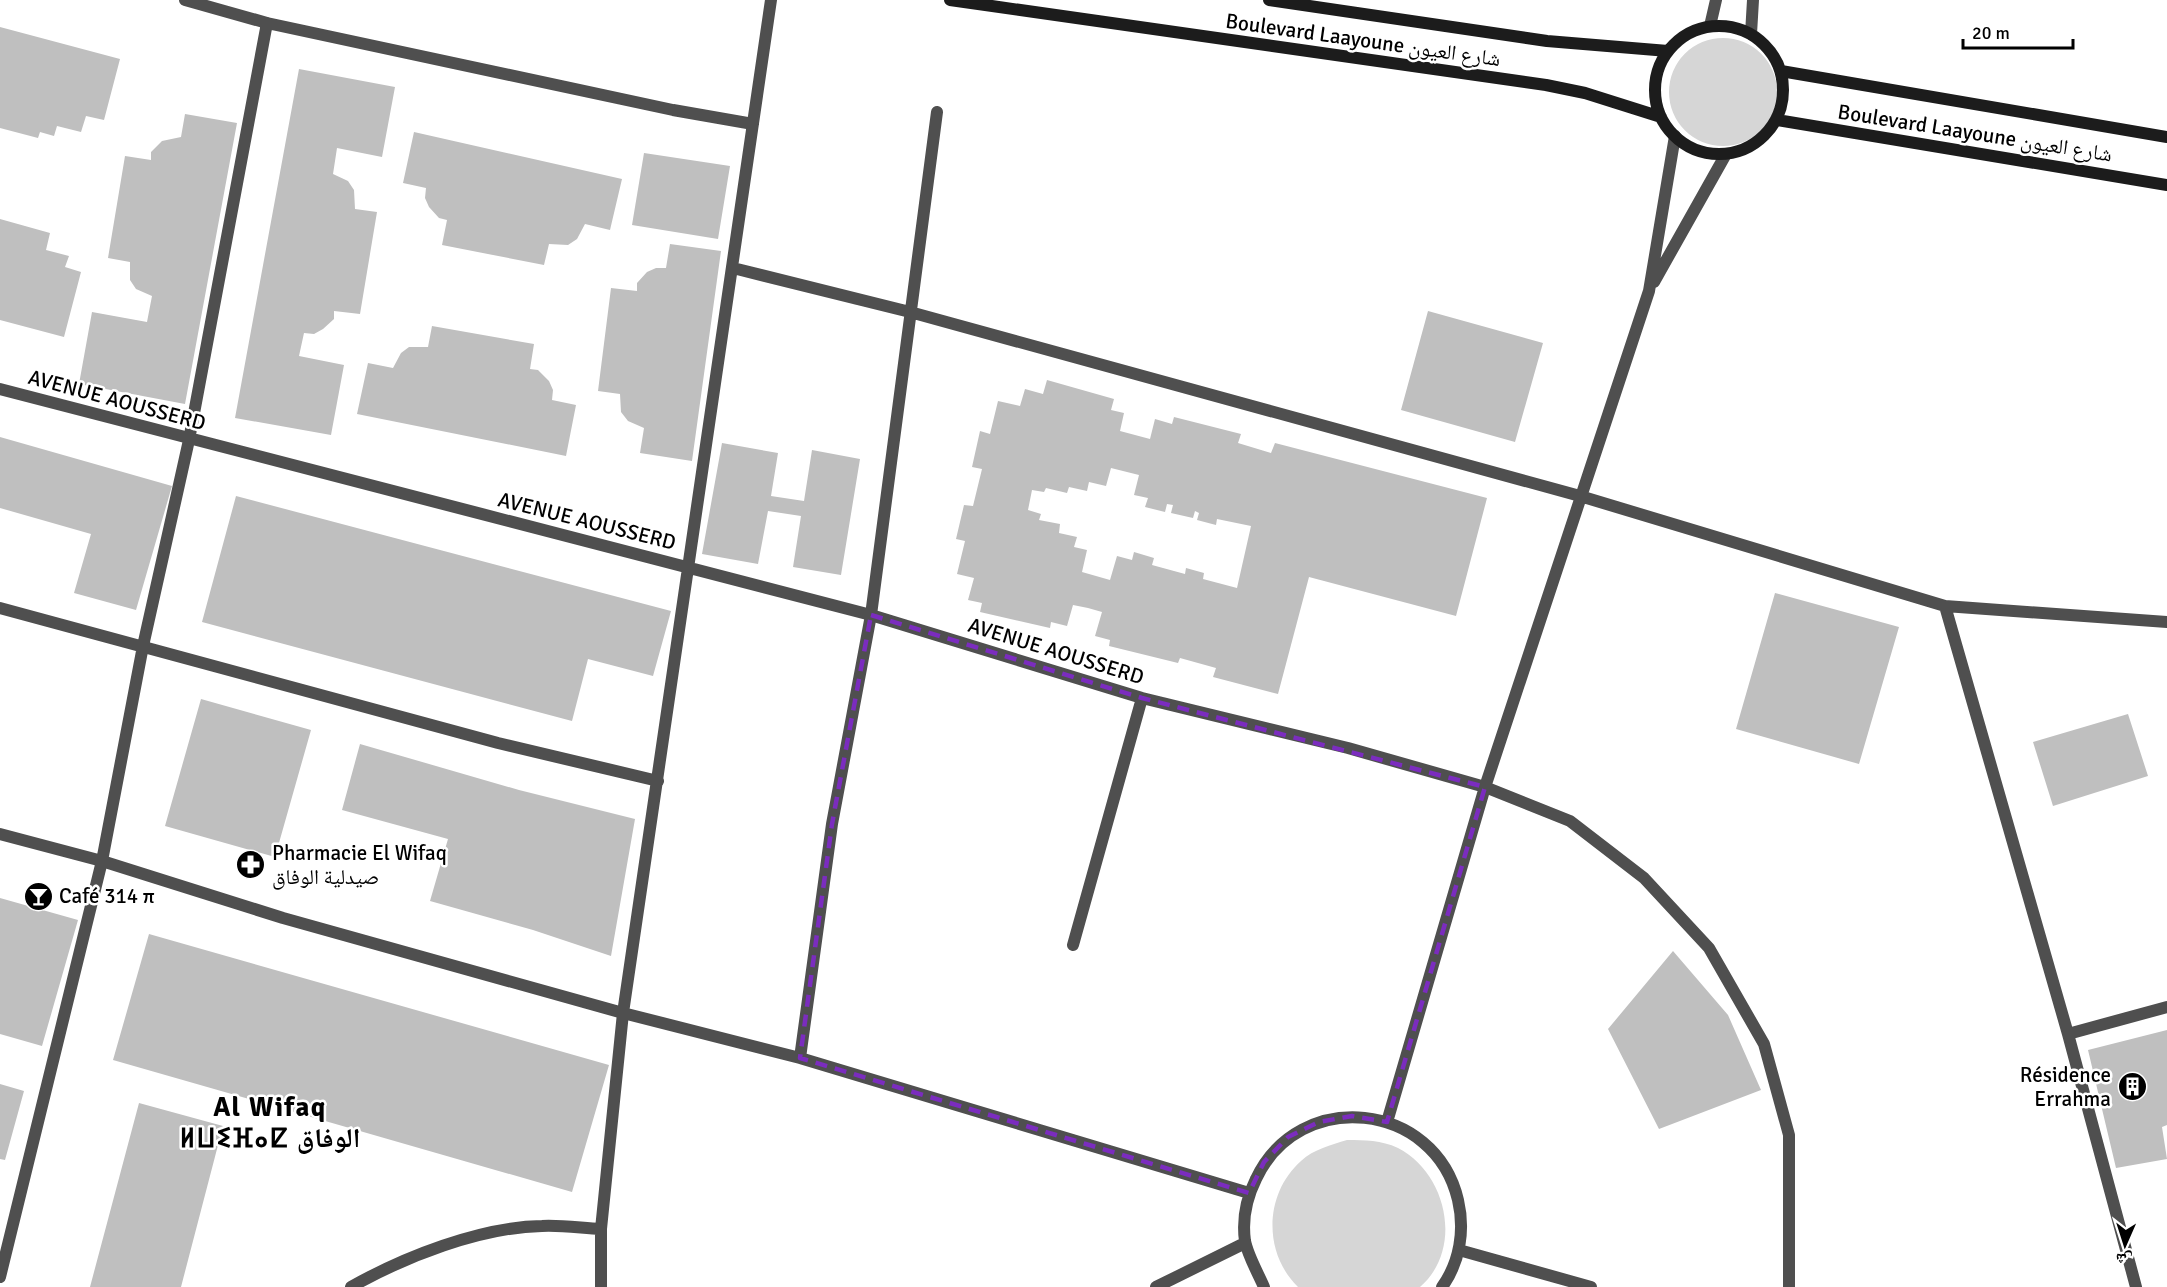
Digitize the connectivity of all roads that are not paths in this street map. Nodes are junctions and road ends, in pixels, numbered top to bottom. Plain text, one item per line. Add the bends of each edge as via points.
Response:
1 (185, 0) edge
2 (771, 0) edge
3 (950, 0) edge
4 (1269, 0) edge
5 (1716, 0) edge
6 (1753, 0) edge
7 (267, 23) junction
8 (1710, 26) junction
9 (1751, 34) junction
10 (1668, 51) junction
11 (1781, 71) junction
12 (937, 112) dead end
13 (1661, 117) junction
14 (1777, 120) junction
15 (753, 124) junction
16 (1675, 136) junction
17 (2167, 137) edge
18 (1726, 154) junction
19 (2167, 185) edge
20 (733, 268) junction
21 (1649, 291) junction
22 (910, 312) junction
23 (0, 389) edge
24 (189, 440) junction
25 (1580, 496) junction
26 (688, 566) junction
27 (1945, 606) junction
28 (0, 608) edge
29 (871, 615) junction
30 (2167, 621) edge
31 (143, 646) junction
32 (1142, 698) junction
33 (658, 782) junction
34 (1485, 787) junction
35 (0, 834) edge
36 (102, 861) junction
37 (1073, 945) dead end
38 (2167, 1007) edge
39 (624, 1013) junction
40 (2068, 1034) junction
41 (800, 1058) junction
42 (1387, 1122) junction
43 (1249, 1193) junction
44 (601, 1229) junction
45 (1245, 1243) junction
46 (1459, 1250) junction
47 (0, 1277) edge
48 (351, 1287) edge
49 (601, 1287) edge
50 (1156, 1287) edge
51 (1264, 1287) edge
52 (1442, 1287) edge
53 (1591, 1287) edge
54 (1789, 1287) edge
55 (2136, 1287) edge

1 - 7 street
2 - 15 street
3 - 13 street, Boulevard Laayoune شارع العيون via 1546,85
4 - 10 street, Boulevard Laayoune شارع العيون via 1547,41
5 - 8 street
6 - 9 street
7 - 15 street
7 - 24 street
8 - 9 street via 1731,27
8 - 10 street via 1687,35
9 - 11 street via 1770,50
10 - 13 street via 1654,83
11 - 14 street via 1784,96
11 - 17 street, Boulevard Laayoune شارع العيون
12 - 22 street
13 - 16 street
14 - 18 street via 1756,143
14 - 19 street, Boulevard Laayoune شارع العيون
15 - 20 street
16 - 18 street via 1689,147
16 - 21 street
18 - 21 street
20 - 22 street
20 - 26 street
21 - 25 street
22 - 25 street
22 - 29 street
23 - 24 street, AVENUE AOUSSERD
24 - 26 street, AVENUE AOUSSERD
24 - 31 street
25 - 27 street
25 - 34 street
26 - 29 street, AVENUE AOUSSERD
26 - 33 street
27 - 30 street
27 - 40 street
28 - 31 street
29 - 32 street, AVENUE AOUSSERD
29 - 41 street via 832,824
31 - 33 street via 498,743
31 - 36 street
32 - 34 street, AVENUE AOUSSERD via 1348,748
32 - 37 street
33 - 39 street
34 - 42 street
34 - 54 street, AVENUE AOUSSERD via 1570,821 1644,878 1709,948 1764,1044 1789,1135
35 - 36 street
36 - 39 street via 283,918
36 - 47 street
38 - 40 street
39 - 41 street
39 - 44 street
40 - 55 street
41 - 43 street
42 - 43 street via 1352,1116 1318,1122 1288,1137 1264,1162
42 - 46 street via 1416,1136 1439,1158 1455,1186 1462,1217
43 - 45 street
44 - 48 street via 540,1226 490,1234 424,1250
44 - 49 street
45 - 50 street
45 - 51 street
46 - 52 street
46 - 53 street

